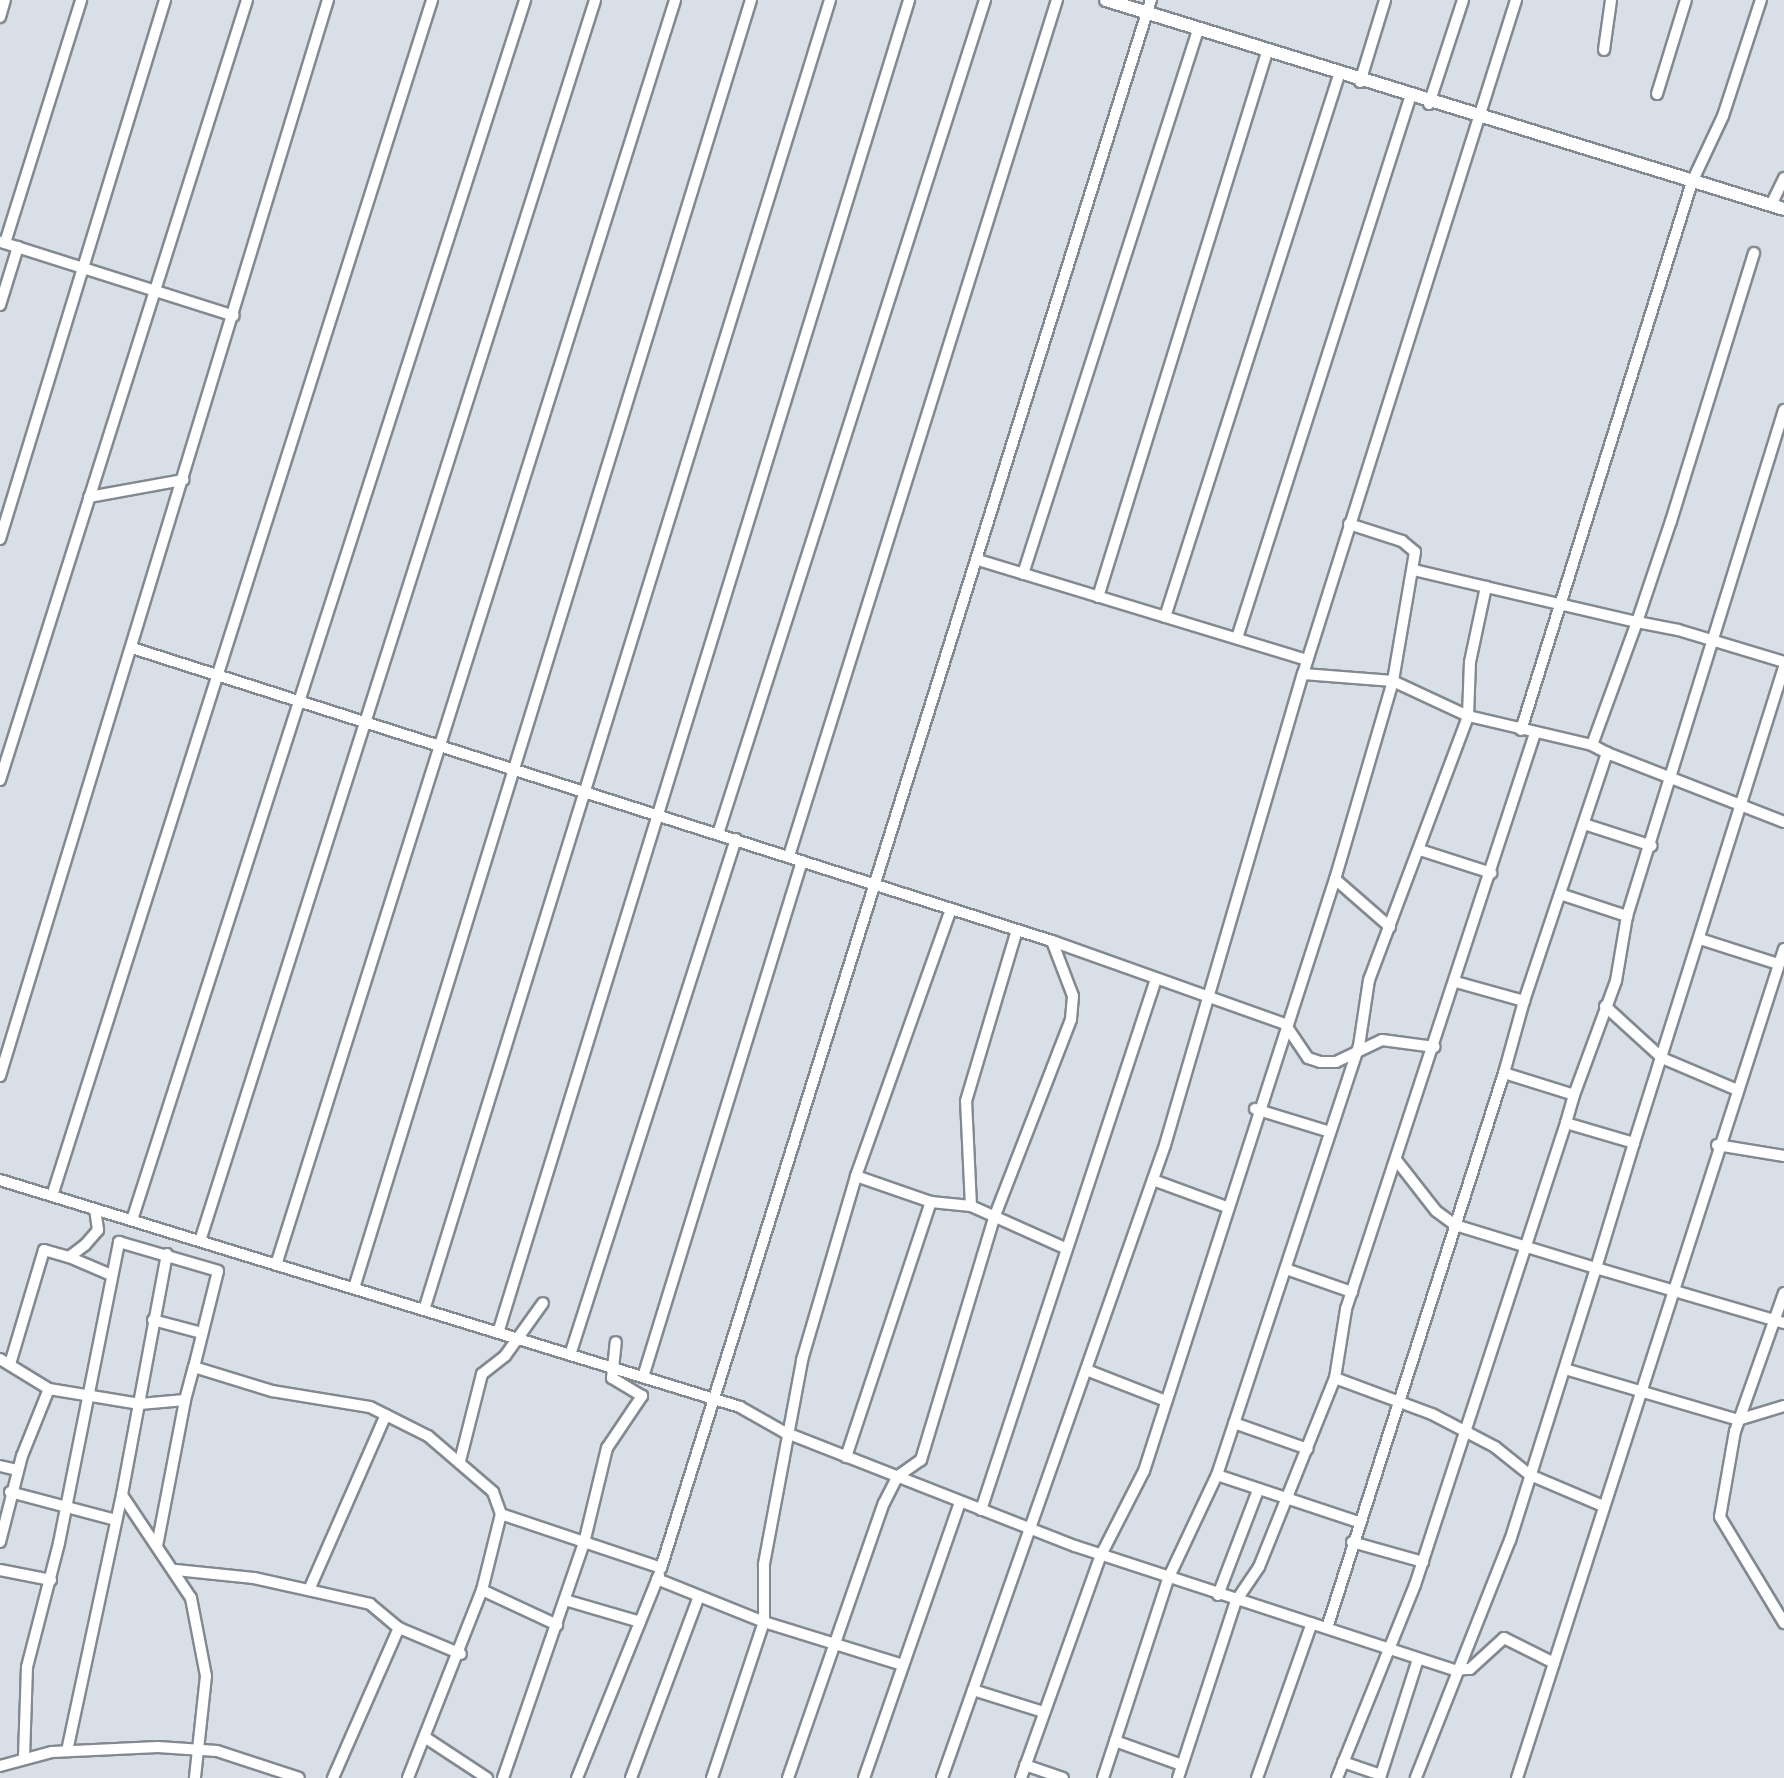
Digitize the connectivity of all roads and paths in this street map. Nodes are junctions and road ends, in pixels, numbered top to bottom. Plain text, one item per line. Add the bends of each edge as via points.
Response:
1 (5, 0) edge
2 (81, 0) edge
3 (165, 0) edge
4 (247, 0) edge
5 (328, 0) edge
6 (432, 0) edge
7 (525, 0) edge
8 (595, 0) edge
9 (675, 0) edge
10 (751, 0) edge
11 (830, 0) edge
12 (909, 0) edge
13 (985, 0) edge
14 (1057, 0) edge
15 (1106, 0) edge
16 (1151, 0) edge
17 (1385, 0) edge
18 (1463, 0) edge
19 (1516, 0) edge
20 (1611, 0) edge
21 (1686, 0) edge
22 (1761, 0) edge
23 (1144, 12) junction
24 (0, 17) edge
25 (1198, 30) junction
26 (1604, 50) dead end
27 (1267, 52) junction
28 (1339, 75) junction
29 (1360, 82) junction
30 (1657, 94) dead end
31 (1410, 97) junction
32 (1430, 104) junction
33 (1479, 119) junction
34 (1784, 178) edge
35 (1692, 182) junction
36 (1771, 205) junction
37 (1784, 209) edge
38 (3, 243) edge
39 (18, 247) junction
40 (1754, 253) dead end
41 (85, 269) junction
42 (155, 290) junction
43 (0, 304) edge
44 (234, 316) junction
45 (1784, 410) edge
46 (183, 480) junction
47 (89, 497) junction
48 (1349, 524) junction
49 (0, 539) edge
50 (978, 560) junction
51 (1414, 570) junction
52 (1023, 574) junction
53 (1486, 587) junction
54 (1098, 597) junction
55 (1560, 604) junction
56 (1165, 617) junction
57 (1637, 622) junction
58 (1237, 638) junction
59 (1711, 639) junction
60 (132, 648) junction
61 (1307, 660) junction
62 (1784, 662) edge
63 (1784, 667) edge
64 (1303, 674) junction
65 (218, 675) junction
66 (1393, 681) junction
67 (300, 701) junction
68 (1468, 716) junction
69 (365, 721) junction
70 (1521, 730) junction
71 (1535, 733) junction
72 (440, 745) junction
73 (1592, 745) junction
74 (1607, 753) junction
75 (514, 768) junction
76 (0, 780) edge
77 (1671, 781) junction
78 (585, 790) junction
79 (1740, 807) junction
80 (658, 814) junction
81 (1784, 822) edge
82 (1584, 824) junction
83 (718, 834) junction
84 (736, 839) junction
85 (1652, 846) junction
86 (1420, 850) junction
87 (789, 856) junction
88 (802, 861) junction
89 (1491, 873) junction
90 (1335, 879) junction
91 (876, 885) junction
92 (1560, 894) junction
93 (951, 909) junction
94 (1627, 916) junction
95 (1391, 927) junction
96 (1016, 933) junction
97 (1700, 939) junction
98 (1052, 941) junction
99 (1784, 949) edge
100 (1778, 964) junction
101 (1156, 979) junction
102 (1456, 982) junction
103 (1206, 996) junction
104 (1524, 1001) junction
105 (1605, 1006) junction
106 (1285, 1024) junction
107 (1359, 1046) junction
108 (1435, 1047) junction
109 (1662, 1058) junction
110 (1504, 1073) junction
111 (0, 1076) edge
112 (1735, 1088) junction
113 (1574, 1096) junction
114 (1255, 1110) junction
115 (1566, 1123) junction
116 (1330, 1132) junction
117 (1634, 1143) junction
118 (1717, 1145) junction
119 (1784, 1156) edge
120 (1397, 1161) junction
121 (856, 1176) junction
122 (0, 1180) edge
123 (1153, 1180) junction
124 (51, 1196) junction
125 (931, 1202) junction
126 (971, 1206) junction
127 (1224, 1206) junction
128 (95, 1209) junction
129 (994, 1218) junction
130 (132, 1220) junction
131 (1455, 1225) junction
132 (200, 1241) junction
133 (1068, 1249) junction
134 (1523, 1249) junction
135 (167, 1254) junction
136 (69, 1257) junction
137 (276, 1265) junction
138 (1596, 1268) junction
139 (1286, 1269) junction
140 (109, 1274) junction
141 (354, 1288) junction
142 (1671, 1289) junction
143 (1352, 1292) junction
144 (1784, 1293) edge
145 (543, 1303) dead end
146 (424, 1310) junction
147 (153, 1320) junction
148 (1779, 1322) edge
149 (202, 1333) junction
150 (498, 1333) junction
151 (516, 1338) junction
152 (616, 1342) dead end
153 (570, 1355) junction
154 (5, 1361) edge
155 (194, 1367) junction
156 (612, 1368) junction
157 (1565, 1369) junction
158 (1088, 1371) junction
159 (643, 1377) junction
160 (1335, 1378) junction
161 (49, 1389) junction
162 (1640, 1389) junction
163 (85, 1394) junction
164 (710, 1398) junction
165 (185, 1400) junction
166 (1166, 1401) junction
167 (1398, 1401) junction
168 (140, 1404) junction
169 (1784, 1406) edge
170 (386, 1415) junction
171 (1738, 1420) junction
172 (1234, 1423) junction
173 (1468, 1431) junction
174 (784, 1432) junction
175 (1308, 1450) junction
176 (846, 1457) junction
177 (460, 1461) junction
178 (0, 1466) edge
179 (17, 1470) junction
180 (1217, 1475) junction
181 (1530, 1475) junction
182 (898, 1476) junction
183 (1258, 1490) junction
184 (10, 1492) junction
185 (122, 1495) junction
186 (1287, 1499) junction
187 (960, 1502) junction
188 (66, 1506) junction
189 (1603, 1506) junction
190 (981, 1510) junction
191 (501, 1514) junction
192 (2, 1518) edge
193 (116, 1521) junction
194 (1358, 1522) junction
195 (1027, 1527) junction
196 (0, 1542) edge
197 (1352, 1542) junction
198 (584, 1543) junction
199 (157, 1546) junction
200 (1101, 1555) junction
201 (1423, 1562) junction
202 (661, 1568) junction
203 (0, 1570) edge
204 (176, 1570) junction
205 (657, 1579) junction
206 (1168, 1579) junction
207 (51, 1580) junction
208 (309, 1590) junction
209 (482, 1590) junction
210 (1218, 1595) junction
211 (699, 1596) junction
212 (565, 1600) junction
213 (1236, 1601) junction
214 (640, 1622) junction
215 (764, 1622) junction
216 (1312, 1622) junction
217 (1784, 1623) edge
218 (557, 1625) junction
219 (399, 1628) junction
220 (1327, 1628) junction
221 (837, 1647) junction
222 (1389, 1649) junction
223 (461, 1654) junction
224 (1418, 1659) junction
225 (1554, 1663) junction
226 (903, 1665) junction
227 (1454, 1670) junction
228 (973, 1690) junction
229 (1043, 1712) junction
230 (426, 1738) junction
231 (1115, 1741) junction
232 (197, 1750) junction
233 (67, 1751) junction
234 (24, 1757) junction
235 (1343, 1762) junction
236 (1025, 1765) junction
237 (1182, 1765) junction
238 (0, 1766) edge
239 (1380, 1776) edge
240 (195, 1778) edge
241 (299, 1778) edge
242 (333, 1778) edge
243 (408, 1778) edge
244 (486, 1778) edge
245 (503, 1778) edge
246 (577, 1778) edge
247 (631, 1778) edge
248 (712, 1778) edge
249 (788, 1778) edge
250 (864, 1778) edge
251 (942, 1778) edge
252 (1021, 1778) edge
253 (1063, 1778) edge
254 (1103, 1778) edge
255 (1178, 1778) edge
256 (1257, 1778) edge
257 (1337, 1778) edge
258 (1416, 1778) edge
259 (1517, 1778) edge

1 - 24 street
2 - 38 street
3 - 41 street
4 - 42 street
5 - 44 street
6 - 65 street
7 - 67 street
8 - 69 street
9 - 72 street
10 - 75 street
11 - 78 street
12 - 80 street
13 - 83 street
14 - 87 street
15 - 23 street
16 - 23 street
17 - 29 street
18 - 32 street
19 - 33 street
20 - 26 street
21 - 30 street
22 - 35 street via 1723,116
23 - 25 street
23 - 50 street
25 - 27 street
25 - 52 street
27 - 28 street
27 - 54 street
28 - 29 street
28 - 56 street
29 - 31 street
31 - 32 street
31 - 58 street
32 - 33 street
33 - 35 street
33 - 48 street
34 - 36 street
35 - 36 street
35 - 55 street
36 - 37 street
38 - 39 street
39 - 41 street
39 - 43 street
40 - 57 street
41 - 42 street
41 - 49 street
42 - 44 street
42 - 47 street
44 - 46 street
45 - 59 street
46 - 47 street
46 - 60 street
47 - 76 street
48 - 51 street via 1411,547
48 - 61 street
50 - 52 street
50 - 91 street
51 - 53 street
51 - 66 street
52 - 54 street
53 - 55 street
53 - 68 street via 1470,662
54 - 56 street
55 - 57 street
55 - 70 street
56 - 58 street
57 - 59 street
57 - 73 street
58 - 61 street
59 - 62 street
59 - 77 street
60 - 65 street
60 - 111 street
61 - 64 street
63 - 79 street
64 - 66 street
64 - 103 street
65 - 67 street
65 - 124 street
66 - 68 street
66 - 90 street
67 - 69 street
67 - 130 street
68 - 70 street
68 - 86 street
69 - 72 street
69 - 132 street
70 - 71 street
71 - 73 street
71 - 89 street
72 - 75 street
72 - 137 street
73 - 74 street
74 - 77 street
74 - 82 street
75 - 78 street
75 - 141 street
77 - 79 street
77 - 85 street
78 - 80 street
78 - 146 street
79 - 81 street
79 - 97 street
80 - 83 street
80 - 150 street
82 - 85 street
82 - 92 street
83 - 84 street
84 - 87 street
84 - 153 street
85 - 94 street
86 - 89 street
86 - 95 street
87 - 88 street
88 - 91 street
88 - 159 street
89 - 102 street
90 - 95 street
90 - 106 street
91 - 93 street
91 - 164 street
92 - 94 street
92 - 104 street
93 - 96 street
93 - 121 street
94 - 105 street via 1620,966
95 - 107 street via 1366,994
96 - 98 street
96 - 126 street via 966,1101
97 - 100 street
97 - 109 street
98 - 101 street
98 - 129 street via 1073,1007
99 - 100 street
100 - 112 street
101 - 103 street
101 - 133 street
102 - 104 street
102 - 108 street
103 - 106 street
103 - 123 street
104 - 110 street
105 - 109 street
105 - 113 street
106 - 107 street via 1308,1058 1320,1062 1336,1062
106 - 114 street
107 - 108 street via 1382,1040
107 - 116 street
108 - 120 street
109 - 112 street
109 - 117 street
110 - 113 street
110 - 131 street
112 - 118 street
113 - 115 street
114 - 116 street
114 - 127 street
115 - 117 street
115 - 134 street
116 - 139 street
117 - 138 street
118 - 119 street
118 - 142 street
120 - 131 street via 1436,1211
120 - 143 street
121 - 125 street
121 - 174 street
122 - 124 street
123 - 127 street
123 - 158 street
124 - 128 street
125 - 126 street
125 - 176 street
126 - 129 street
127 - 166 street
128 - 130 street
128 - 136 street via 98,1230
129 - 133 street
129 - 182 street via 921,1460
130 - 132 street
131 - 134 street
131 - 167 street
132 - 137 street
133 - 190 street
134 - 138 street
134 - 173 street
135 - 140 street via 119,1242
135 - 147 street
135 - 149 street via 218,1271
136 - 140 street
136 - 154 street via 44,1250
137 - 141 street
138 - 142 street
138 - 157 street
139 - 143 street
139 - 172 street
140 - 163 street
141 - 146 street
142 - 148 street
142 - 162 street
143 - 160 street
144 - 148 street
145 - 151 street
146 - 150 street
147 - 149 street
147 - 168 street
148 - 171 street
149 - 155 street
150 - 151 street
151 - 153 street
151 - 177 street via 482,1374
152 - 156 street
153 - 156 street
154 - 161 street
155 - 165 street
155 - 170 street
156 - 159 street
156 - 198 street via 612,1378 642,1396 607,1448
157 - 162 street
157 - 181 street
158 - 166 street
158 - 195 street
159 - 164 street
160 - 167 street
160 - 175 street
161 - 163 street
161 - 179 street
162 - 171 street
162 - 189 street
163 - 168 street
163 - 188 street
164 - 174 street via 758,1413
164 - 202 street
165 - 168 street
165 - 199 street
166 - 200 street via 1129,1508
167 - 173 street
167 - 194 street
168 - 185 street
169 - 171 street
170 - 177 street
170 - 208 street
171 - 217 street via 1720,1517
172 - 175 street
172 - 180 street
173 - 181 street
173 - 201 street
174 - 176 street
174 - 215 street via 764,1564
175 - 186 street
176 - 182 street
177 - 191 street via 493,1492
178 - 179 street
179 - 184 street
180 - 183 street
180 - 206 street
181 - 189 street
181 - 227 street via 1491,1594
182 - 187 street
182 - 221 street
183 - 186 street
183 - 210 street
184 - 188 street
184 - 192 street
185 - 193 street
185 - 199 street
186 - 194 street
186 - 213 street via 1259,1567
187 - 190 street
187 - 226 street
188 - 193 street
188 - 207 street
189 - 225 street
190 - 195 street
191 - 198 street
191 - 209 street
192 - 196 street
193 - 233 street
194 - 197 street
195 - 200 street
195 - 228 street
197 - 201 street
197 - 220 street
198 - 202 street
198 - 212 street
199 - 204 street
200 - 206 street
200 - 229 street
201 - 222 street
202 - 205 street
203 - 207 street
204 - 208 street
204 - 232 street via 191,1598 206,1676
205 - 211 street
205 - 214 street
206 - 210 street
206 - 231 street
207 - 234 street via 27,1667
208 - 219 street via 370,1604
209 - 218 street
209 - 223 street
210 - 213 street
211 - 215 street
211 - 247 street
212 - 214 street
212 - 218 street
213 - 216 street
213 - 237 street
214 - 246 street
215 - 221 street
215 - 248 street
216 - 220 street
216 - 256 street
218 - 245 street
219 - 223 street
219 - 242 street
220 - 222 street
221 - 226 street
221 - 249 street
222 - 224 street
222 - 235 street
223 - 230 street
224 - 227 street
224 - 239 street
225 - 227 street via 1504,1638 1470,1668
225 - 259 street
226 - 250 street
227 - 258 street
228 - 229 street
228 - 251 street
229 - 236 street
230 - 243 street
230 - 244 street
231 - 237 street
231 - 254 street
232 - 233 street
232 - 240 street
232 - 241 street via 247,1758
233 - 234 street
234 - 238 street
235 - 239 street
235 - 257 street
236 - 252 street
236 - 253 street
237 - 255 street

